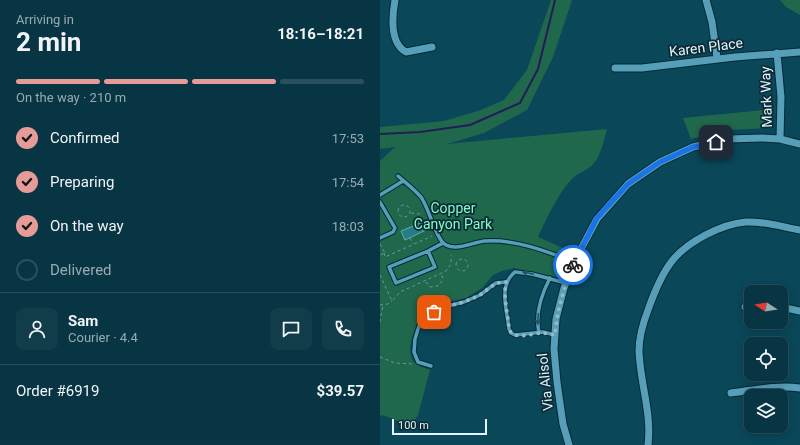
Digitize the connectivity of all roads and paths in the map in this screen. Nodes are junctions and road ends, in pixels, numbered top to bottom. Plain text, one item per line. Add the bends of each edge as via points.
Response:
1 (395, 0) edge
2 (706, 0) edge
3 (432, 47) dead end
4 (800, 52) edge
5 (777, 53) junction
6 (717, 58) junction
7 (615, 68) dead end
8 (780, 139) junction
9 (800, 144) edge
10 (398, 176) dead end
11 (403, 180) junction
12 (380, 195) edge
13 (380, 202) edge
14 (423, 212) dead end
15 (410, 213) junction
16 (428, 222) dead end
17 (424, 224) dead end
18 (800, 230) edge
19 (433, 235) dead end
20 (380, 238) edge
21 (410, 238) dead end
22 (443, 243) junction
23 (380, 244) edge
24 (413, 244) junction
25 (428, 251) junction
26 (384, 253) junction
27 (380, 255) edge
28 (451, 255) dead end
29 (574, 262) junction
30 (452, 263) junction
31 (456, 264) junction
32 (442, 274) junction
33 (380, 275) edge
34 (550, 278) junction
35 (426, 281) junction
36 (506, 282) junction
37 (566, 283) junction
38 (392, 301) junction
39 (380, 305) edge
40 (383, 305) junction
41 (788, 308) edge
42 (800, 311) edge
43 (380, 322) edge
44 (539, 333) junction
45 (555, 335) junction
46 (380, 357) edge
47 (413, 364) dead end
48 (431, 366) dead end
49 (800, 388) edge
50 (731, 393) dead end
51 (569, 445) edge
52 (648, 445) edge

1 - 3 street via 393,27 400,49 406,52
2 - 6 street
4 - 5 street, Karen Place
5 - 6 street, Karen Place
5 - 8 street, Mark Way via 781,96
6 - 7 street, Karen Place via 642,68
8 - 9 street, Via Alisol
8 - 29 street, Via Alisol via 728,139 693,147 660,162 628,184 597,218
10 - 11 lane
11 - 12 lane
11 - 22 lane via 421,197 428,208
13 - 20 lane via 395,228 393,232
14 - 15 path
15 - 15 path via 406,205 400,206 398,210 404,217
16 - 17 path
18 - 52 street via 746,222 727,226 709,232 672,261 656,288 640,338 639,351 649,421
19 - 24 path
21 - 24 path
22 - 25 lane
22 - 29 lane via 453,248 486,241 506,242 548,252
23 - 26 path
24 - 26 path via 385,257
25 - 25 lane via 389,267 396,283 435,267
26 - 27 path
28 - 30 path
29 - 37 street, Via Alisol
30 - 31 path
30 - 32 path
31 - 31 path via 461,271 466,270 468,266 464,259 458,260
32 - 35 path
32 - 35 path via 443,280 438,286 430,286
33 - 38 path
34 -> 36 lane via 515,272
34 - 37 lane
34 -> 44 lane via 543,292 537,321
35 - 38 path via 400,292
36 - 44 lane via 505,296 511,333
36 - 48 lane via 496,283 480,295 434,312 419,326 414,352 418,362
37 - 45 street, Via Alisol via 556,319
38 - 40 path
39 - 40 path
40 - 43 path
41 - 42 street
44 - 45 lane
45 - 51 street, Via Alisol via 557,382
46 - 47 path via 395,363
49 - 50 street via 765,388

